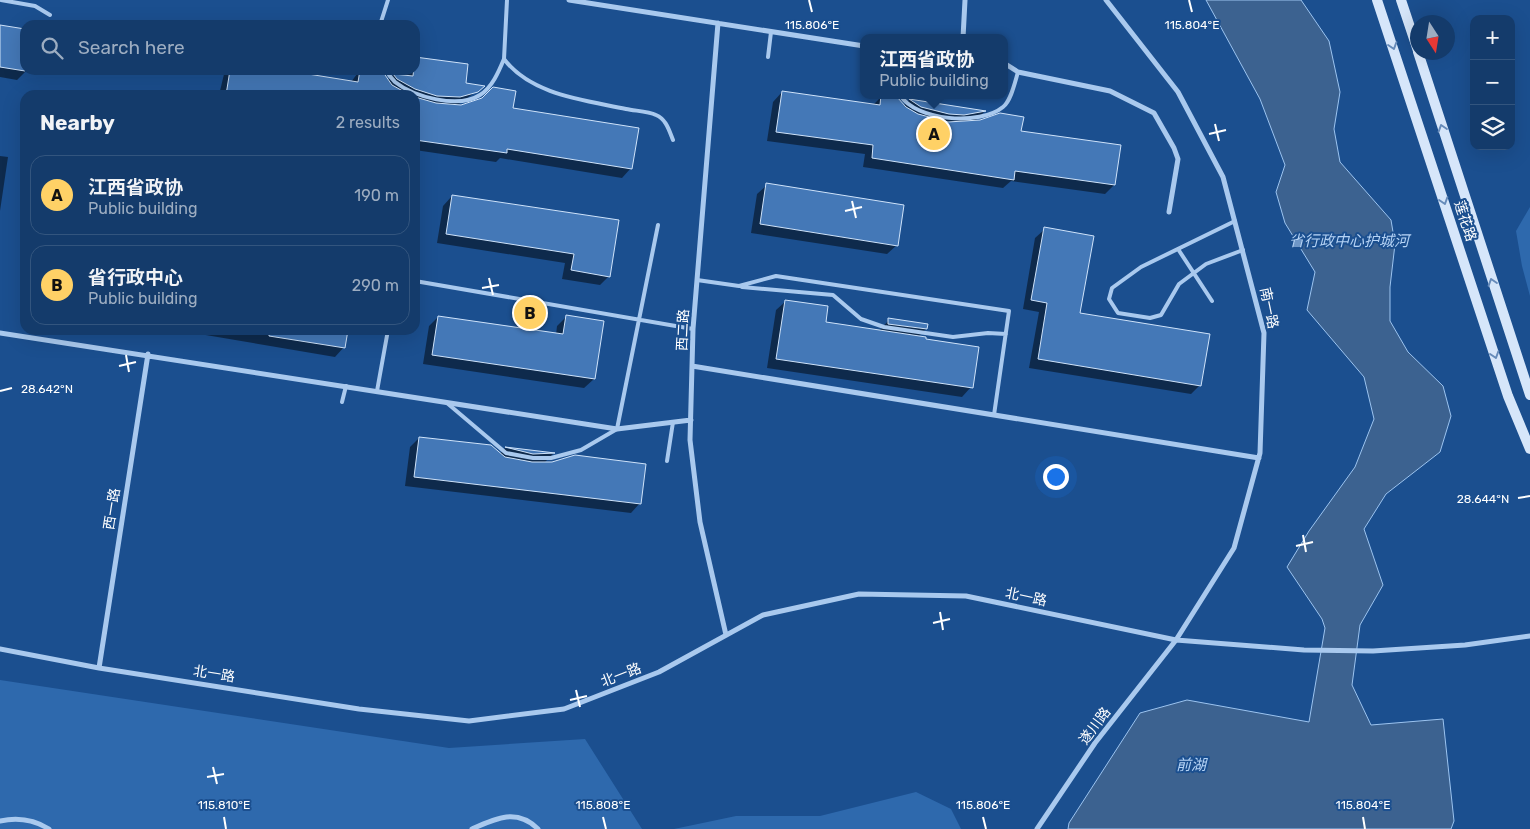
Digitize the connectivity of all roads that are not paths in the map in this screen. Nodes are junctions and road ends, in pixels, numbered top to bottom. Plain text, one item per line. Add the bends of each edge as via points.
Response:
1 (1, 0) edge
2 (388, 0) edge
3 (507, 0) edge
4 (570, 0) edge
5 (965, 0) edge
6 (1106, 0) edge
7 (1378, 0) edge
8 (1401, 0) edge
9 (50, 15) dead end
10 (382, 20) edge
11 (718, 23) junction
12 (1410, 28) edge
13 (771, 32) junction
14 (963, 34) edge
15 (860, 45) edge
16 (768, 57) dead end
17 (504, 59) junction
18 (1421, 60) edge
19 (1008, 66) edge
20 (1018, 72) junction
21 (390, 75) edge
22 (411, 90) edge
23 (420, 94) edge
24 (1008, 96) edge
25 (902, 99) edge
26 (1007, 99) edge
27 (673, 140) dead end
28 (1169, 212) dead end
29 (1235, 221) junction
30 (658, 225) dead end
31 (1178, 249) junction
32 (1243, 250) junction
33 (1193, 274) junction
34 (697, 280) junction
35 (420, 282) edge
36 (739, 286) junction
37 (1212, 301) dead end
38 (639, 320) junction
39 (693, 329) junction
40 (0, 333) edge
41 (1006, 334) junction
42 (387, 335) edge
43 (148, 354) junction
44 (692, 366) junction
45 (346, 386) junction
46 (377, 391) junction
47 (1530, 395) edge
48 (342, 402) dead end
49 (445, 402) junction
50 (994, 415) junction
51 (691, 420) junction
52 (673, 422) junction
53 (617, 429) junction
54 (1530, 449) edge
55 (1259, 458) junction
56 (667, 461) dead end
57 (726, 635) junction
58 (1530, 636) edge
59 (1176, 640) junction
60 (0, 649) edge
61 (99, 668) junction
62 (0, 821) edge
63 (49, 829) edge
64 (472, 829) edge
65 (538, 829) edge
66 (1037, 829) edge

1 - 9 lane via 35,6
2 - 10 lane
3 - 17 lane
4 - 11 street
5 - 14 street
6 - 29 street, 南一路 via 1178,92 1223,177
7 -> 54 main road, 莲花路 via 1508,396
8 - 12 main road, 莲花路
11 - 13 street
11 - 34 street, 西二路
13 - 15 street
13 - 16 lane
17 - 23 lane via 496,77 480,95 458,102
17 - 27 lane via 512,71 545,89 656,115 668,125
47 -> 18 main road, 莲花路
19 - 20 street
20 - 24 lane
20 - 28 street via 1110,91 1154,113 1178,159
21 - 22 lane via 395,82
25 - 26 lane via 905,104 921,112 944,117 984,118 1004,106
29 - 31 lane
29 - 32 street, 南一路
30 - 38 lane
31 - 33 lane
31 - 33 lane via 1141,267 1112,288 1109,299 1118,313 1150,318 1161,315 1179,284
32 - 33 lane via 1206,264
32 - 55 street, 南一路 via 1264,333
33 - 37 lane
34 - 36 lane
34 - 39 street, 西二路
35 - 38 lane
36 - 41 lane via 833,295 861,319 884,327 953,337
36 - 41 lane via 776,276 1009,312
38 - 39 lane
38 - 53 lane
39 - 44 street, 西二路
40 - 43 street
41 - 50 lane
42 - 46 lane
43 - 45 street
43 - 61 street, 西一路
44 - 50 street
44 - 51 street, 西二路
45 - 46 street
45 - 48 lane
46 - 49 street
49 - 53 street
49 - 53 lane via 506,452 533,458 551,458 580,450
50 - 55 street
51 - 52 street
51 - 57 street, 西二路 via 690,440 700,522
52 - 53 street
52 - 56 lane
55 - 59 street, 南一路 via 1234,548
57 - 59 street, 北一路 via 763,615 859,594 966,596
57 - 61 street, 北一路 via 659,672 564,709 469,721 359,709
58 - 59 street, 北一路 via 1465,645 1373,651 1304,650
59 - 66 street, 遂川路 via 1095,743
60 - 61 street, 北一路
62 - 63 street via 36,821
64 - 65 street via 500,816 528,819

